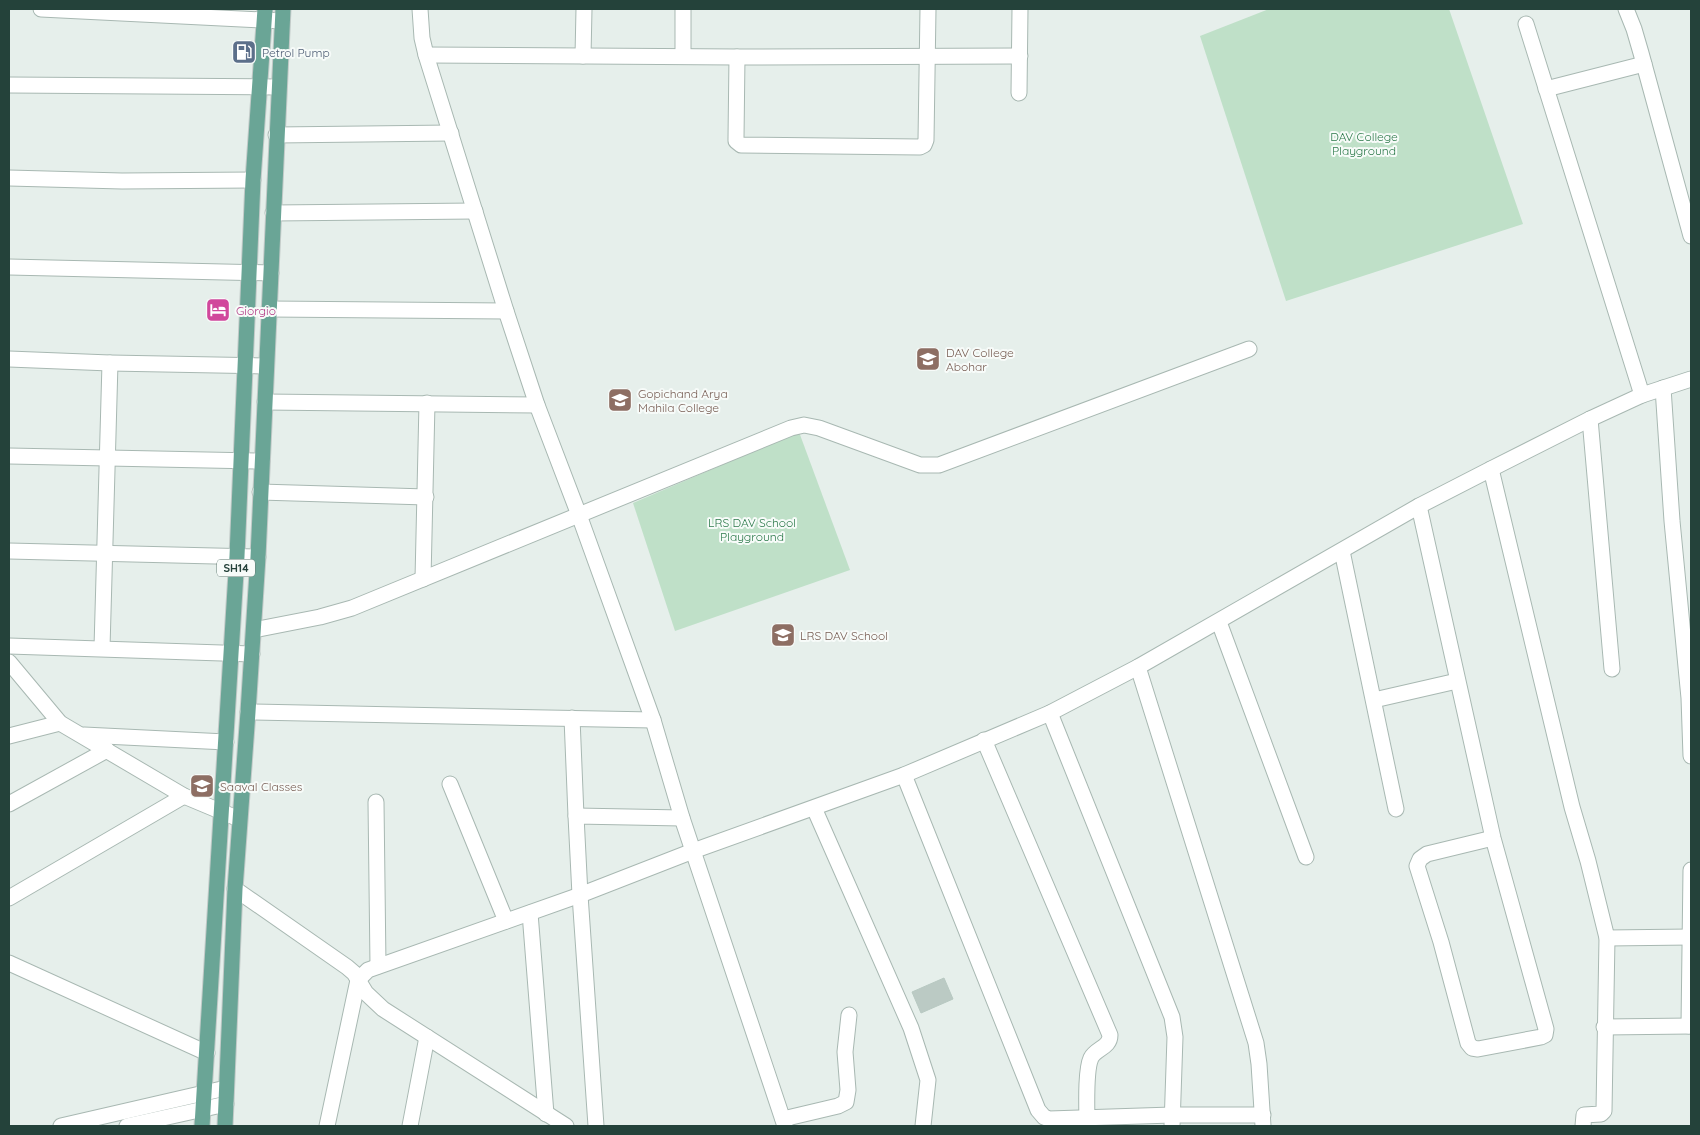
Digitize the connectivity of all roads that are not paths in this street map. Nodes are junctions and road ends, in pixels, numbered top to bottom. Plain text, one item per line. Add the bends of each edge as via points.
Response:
1 (41, 9) edge
2 (420, 9) edge
3 (584, 9) edge
4 (683, 9) edge
5 (928, 9) edge
6 (1020, 9) edge
7 (1626, 9) edge
8 (264, 15) edge
9 (282, 15) edge
10 (1526, 24) dead end
11 (426, 55) junction
12 (583, 56) junction
13 (683, 56) junction
14 (1020, 56) junction
15 (737, 57) junction
16 (928, 57) junction
17 (1644, 64) junction
18 (9, 85) edge
19 (258, 87) junction
20 (278, 87) junction
21 (1546, 89) junction
22 (1019, 93) dead end
23 (451, 134) junction
24 (276, 135) junction
25 (9, 178) edge
26 (253, 180) junction
27 (475, 212) junction
28 (273, 213) junction
29 (1691, 236) edge
30 (9, 266) edge
31 (250, 273) junction
32 (271, 273) junction
33 (269, 309) junction
34 (506, 311) junction
35 (1249, 349) dead end
36 (9, 359) edge
37 (110, 363) junction
38 (246, 365) junction
39 (266, 366) junction
40 (1691, 379) edge
41 (1662, 388) junction
42 (1642, 395) junction
43 (265, 402) junction
44 (427, 403) junction
45 (537, 405) junction
46 (1590, 419) junction
47 (9, 456) edge
48 (107, 457) junction
49 (241, 460) junction
50 (262, 461) junction
51 (1491, 469) junction
52 (260, 492) junction
53 (426, 497) junction
54 (1419, 506) junction
55 (579, 515) junction
56 (9, 551) edge
57 (1342, 551) junction
58 (104, 552) junction
59 (237, 556) junction
60 (258, 557) junction
61 (423, 579) junction
62 (1219, 622) junction
63 (254, 630) junction
64 (9, 646) edge
65 (102, 648) junction
66 (231, 652) junction
67 (252, 654) junction
68 (9, 662) edge
69 (1138, 667) junction
70 (1612, 669) dead end
71 (1457, 681) junction
72 (1690, 698) edge
73 (1374, 700) junction
74 (248, 712) junction
75 (1050, 713) junction
76 (572, 718) junction
77 (653, 720) junction
78 (60, 723) junction
79 (80, 735) junction
80 (9, 736) edge
81 (984, 740) junction
82 (226, 742) junction
83 (107, 750) junction
84 (1691, 756) edge
85 (904, 775) junction
86 (450, 784) dead end
87 (184, 796) junction
88 (376, 802) dead end
89 (9, 804) edge
90 (814, 808) junction
91 (1396, 809) dead end
92 (222, 812) junction
93 (576, 816) junction
94 (682, 818) junction
95 (239, 819) junction
96 (1493, 838) junction
97 (693, 852) junction
98 (1306, 856) dead end
99 (1691, 870) edge
100 (235, 889) junction
101 (580, 895) junction
102 (9, 898) edge
103 (530, 913) junction
104 (506, 922) junction
105 (1691, 937) edge
106 (1607, 938) junction
107 (9, 963) edge
108 (378, 966) junction
109 (358, 980) junction
110 (850, 1015) dead end
111 (1690, 1026) edge
112 (1604, 1027) junction
113 (428, 1037) junction
114 (207, 1053) junction
115 (226, 1088) junction
116 (204, 1093) junction
117 (226, 1104) junction
118 (203, 1109) junction
119 (546, 1114) junction
120 (1172, 1120) edge
121 (1263, 1120) edge
122 (784, 1122) edge
123 (1087, 1122) edge
124 (61, 1126) edge
125 (127, 1126) edge
126 (202, 1126) edge
127 (225, 1126) edge
128 (327, 1126) edge
129 (410, 1126) edge
130 (566, 1126) edge
131 (596, 1126) edge
132 (923, 1126) edge
133 (1583, 1126) edge

1 - 8 street
2 - 11 street
3 - 12 street
4 - 13 street
5 - 16 street
6 - 14 street
7 - 17 street
8 - 9 street
8 - 19 main road, SH14
9 - 20 main road, SH14
10 - 21 street
11 - 12 street
11 - 23 street
12 - 13 street
13 - 15 street
14 - 16 street
14 - 22 street
15 - 16 street
15 - 16 street via 736,141 741,145 920,147 926,140
17 - 21 street
17 - 29 street
18 - 19 street
19 - 20 street
19 - 26 main road, SH14
20 - 24 main road, SH14
21 - 42 street
23 - 24 street
23 - 27 street
24 - 28 main road, SH14
25 - 26 street
26 - 31 main road, SH14
27 - 28 street
27 - 34 street
28 - 32 main road, SH14
30 - 31 street
31 - 32 street
31 - 38 main road, SH14
32 - 33 main road, SH14
33 - 34 street
33 - 39 main road, SH14
34 - 45 street
35 - 55 street via 939,465 920,465 804,425
36 - 37 street
37 - 38 street
37 - 48 street
38 - 39 street
38 - 49 main road, SH14
39 - 43 main road, SH14
40 - 41 street
41 - 42 street
41 - 72 street
42 - 46 street
43 - 44 street
43 - 50 main road, SH14
44 - 45 street
44 - 53 street
45 - 55 street
46 - 51 street
46 - 70 street
47 - 48 street
48 - 49 street
48 - 58 street
49 - 50 street
49 - 59 main road, SH14
50 - 52 main road, SH14
51 - 54 street
51 - 106 street via 1572,807
52 - 53 street
52 - 60 main road, SH14
53 - 61 street
54 - 57 street
54 - 71 street
55 - 61 street
55 - 77 street
56 - 58 street
57 - 62 street
57 - 73 street
58 - 59 street
58 - 65 street
59 - 60 street
59 - 66 main road, SH14
60 - 63 main road, SH14
61 - 63 street via 336,613
62 - 69 street
62 - 98 street
63 - 67 main road, SH14
64 - 65 street
65 - 66 street
66 - 67 street
66 - 82 main road, SH14
67 - 74 main road, SH14
68 - 78 street
69 - 75 street
69 - 121 street via 1256,1043
71 - 73 street
71 - 96 street
72 - 84 street
73 - 91 street
74 - 76 street
74 - 95 main road, SH14
75 - 81 street
75 - 120 street via 1172,1017 1175,1037
76 - 77 street
76 - 93 street
77 - 94 street
78 - 79 street
78 - 80 street
79 - 82 street
79 - 83 street
81 - 85 street
81 - 123 street via 1110,1035 1108,1044 1090,1060
82 - 92 main road, SH14
83 - 87 street
83 - 89 street
85 - 90 street
85 - 123 street via 1041,1114 1049,1118
86 - 104 street
87 - 92 street
87 - 102 street
88 - 108 street
90 - 97 street
90 - 132 street via 914,1037 928,1080
92 - 95 street
92 - 114 main road, SH14
93 - 94 street
93 - 101 street
94 - 97 street
95 - 100 main road, SH14
96 - 96 street via 1427,854 1420,859 1418,866 1468,1043 1478,1049 1541,1037 1546,1029
97 - 101 street
97 - 122 street
99 - 105 street
100 - 109 street via 347,967
100 - 115 main road, SH14
101 - 103 street
101 - 131 street
103 - 104 street
103 - 119 street
104 - 108 street
105 - 106 street
105 - 111 street
106 - 112 street
107 - 114 street
108 - 109 street
109 - 113 street via 383,1009
109 - 128 street
110 - 122 street via 845,1052 846,1102
111 - 112 street
112 - 133 street via 1604,1111 1584,1115
113 - 119 street
113 - 129 street
114 - 116 main road, SH14
115 - 116 street
115 - 117 main road, SH14
116 - 118 main road, SH14
116 - 124 street
117 - 118 street
117 - 127 main road, SH14
118 - 125 street
118 - 126 main road, SH14
119 - 130 street
120 - 121 street
120 - 123 street

